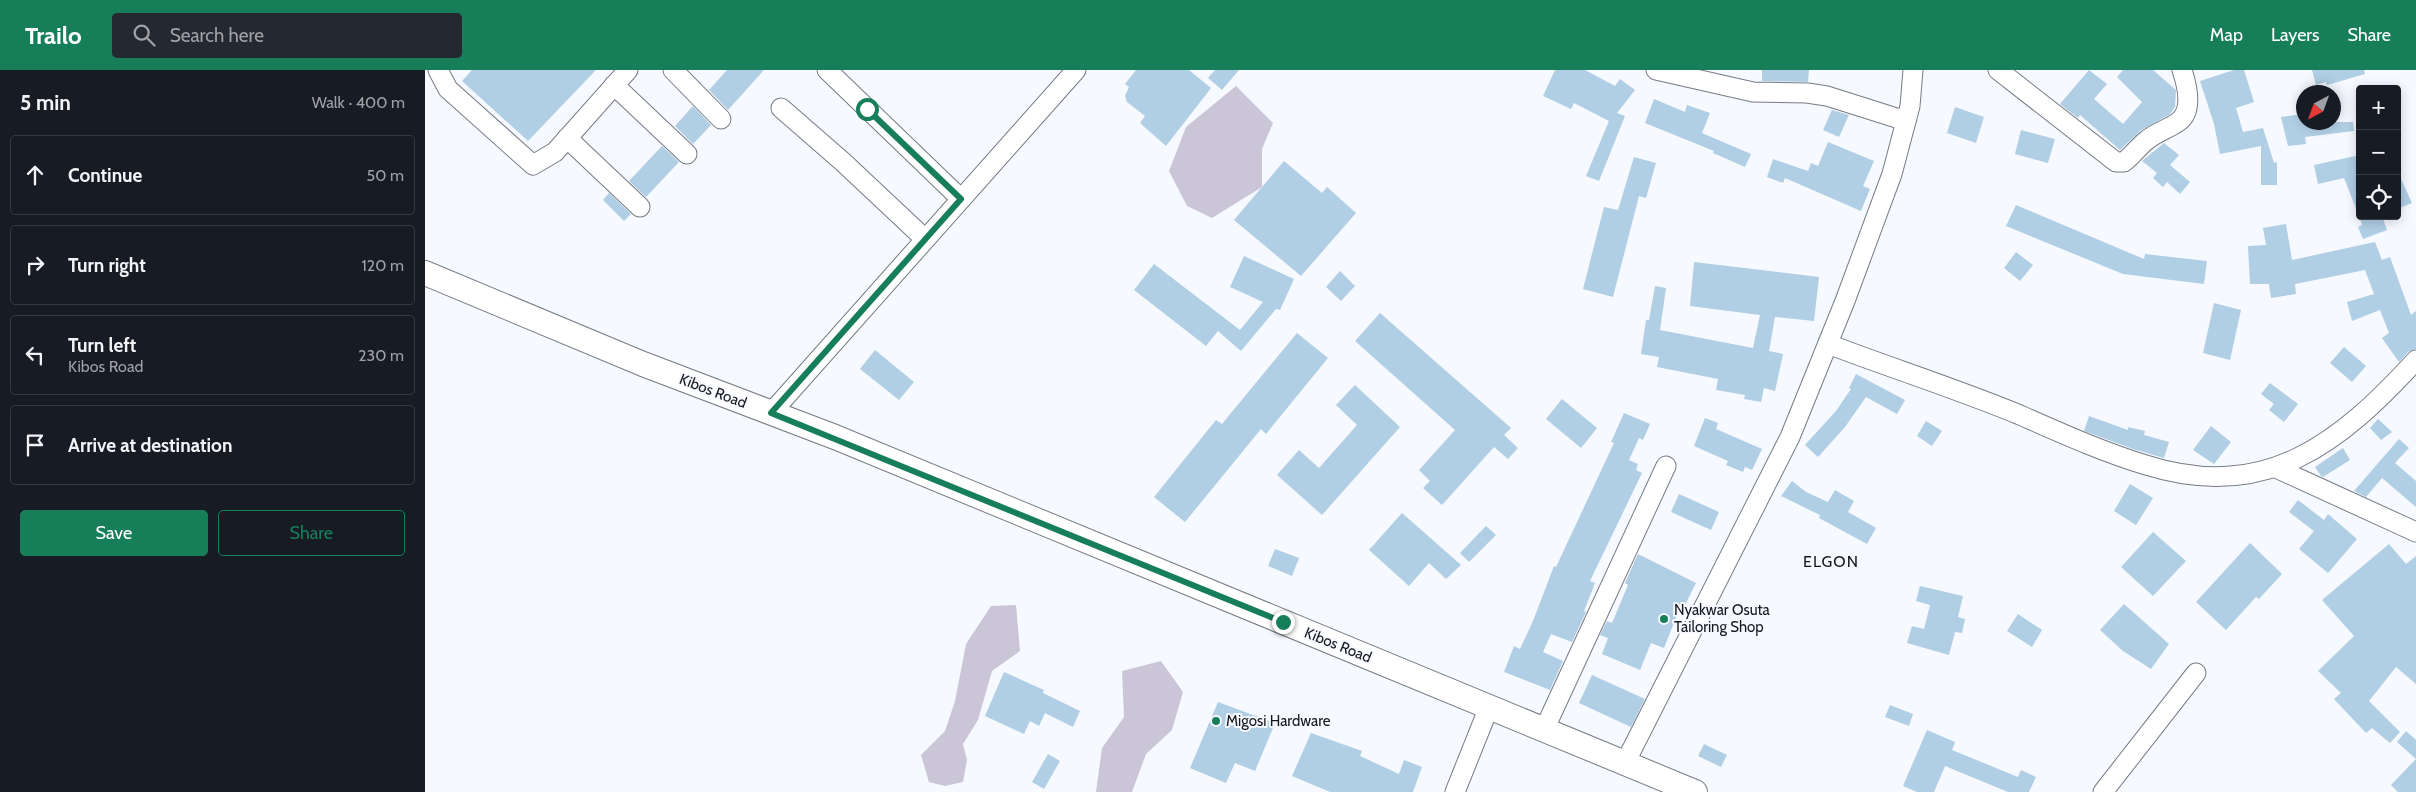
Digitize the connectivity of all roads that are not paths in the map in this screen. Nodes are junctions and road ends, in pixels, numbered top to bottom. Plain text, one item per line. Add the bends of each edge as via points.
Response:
1 (438, 70) edge
2 (628, 70) edge
3 (673, 70) edge
4 (827, 70) edge
5 (1076, 70) edge
6 (1656, 70) edge
7 (1913, 70) edge
8 (1998, 70) edge
9 (2182, 70) edge
10 (614, 85) junction
11 (781, 108) dead end
12 (721, 119) dead end
13 (1906, 121) junction
14 (567, 138) junction
15 (687, 154) dead end
16 (961, 199) junction
17 (640, 207) dead end
18 (925, 239) junction
19 (425, 273) edge
20 (1828, 344) junction
21 (2416, 360) edge
22 (771, 413) junction
23 (1666, 466) dead end
24 (2276, 468) junction
25 (2416, 532) edge
26 (2196, 673) dead end
27 (1489, 707) junction
28 (1544, 730) junction
29 (1625, 763) junction
30 (1455, 792) edge
31 (1695, 792) edge
32 (2103, 792) edge

1 - 14 street via 448,89 533,165 555,152
2 - 10 street
3 - 12 street
4 - 16 street
5 - 16 street
6 - 13 street via 1753,92 1827,96
7 - 13 street
8 - 9 street via 2116,162 2125,162 2145,141 2180,121 2188,102
10 - 14 street
10 - 15 street
11 - 18 street
13 - 20 street via 1892,174
14 - 17 street
16 - 18 street
18 - 22 street
19 - 22 main road, Kibos Road via 643,364
20 - 24 street via 2147,466 2200,477 2237,476
20 - 29 street via 1790,437
21 - 24 street via 2387,391 2331,440
22 - 27 main road, Kibos Road
23 - 28 street
24 - 25 street
26 - 32 street
27 - 28 main road, Kibos Road
27 - 30 street
28 - 29 main road, Kibos Road
29 - 31 main road, Kibos Road

